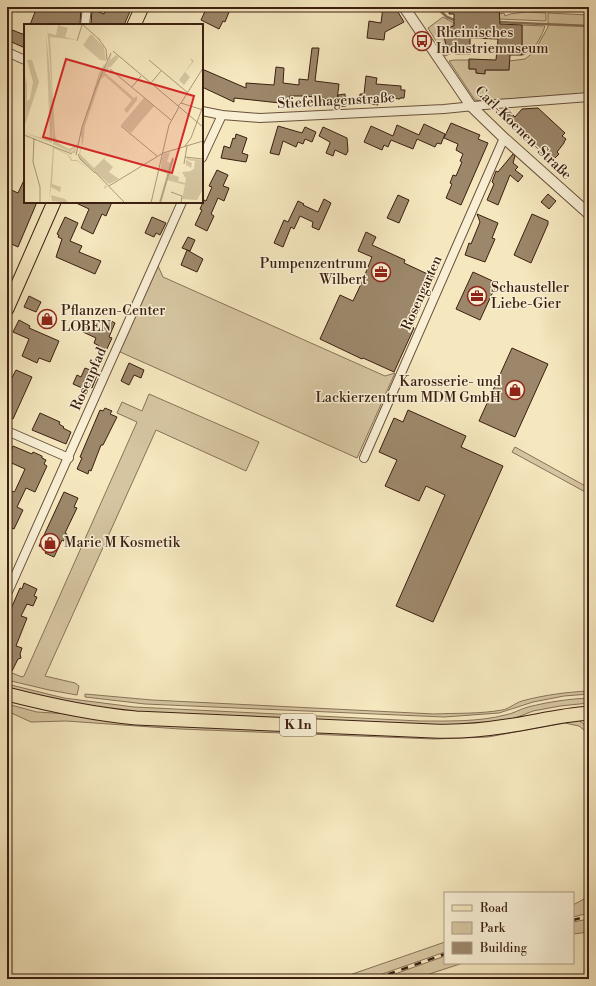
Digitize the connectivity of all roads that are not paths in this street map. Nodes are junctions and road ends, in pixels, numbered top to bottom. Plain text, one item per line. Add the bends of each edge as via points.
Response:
1 (87, 7) edge
2 (142, 7) edge
3 (404, 7) edge
4 (85, 24) edge
5 (134, 24) edge
6 (7, 52) edge
7 (24, 60) edge
8 (589, 97) edge
9 (471, 106) junction
10 (203, 111) edge
11 (222, 116) junction
12 (504, 138) junction
13 (203, 156) edge
14 (54, 203) edge
15 (182, 203) edge
16 (589, 214) edge
17 (7, 309) edge
18 (7, 431) edge
19 (69, 458) junction
20 (364, 458) dead end
21 (7, 594) edge
22 (7, 694) edge
23 (7, 702) edge
24 (53, 705) junction
25 (589, 706) edge
26 (589, 713) edge
27 (514, 725) junction

1 - 4 street
2 - 5 main road
3 - 9 street, Carl-Koenen-Straße
6 - 7 street
8 - 9 street, Stiefelhagenstraße
9 - 11 street, Stiefelhagenstraße via 280,117
9 - 12 street, Carl-Koenen-Straße
10 - 11 street, Stiefelhagenstraße
11 - 13 street
12 - 16 street, Carl-Koenen-Straße
12 - 20 street, Rosengarten
14 - 17 main road
15 - 19 street, Rosenpfad
18 - 19 street
19 - 21 street, Rosenpfad
22 - 24 main road, K 1n
23 - 24 main road, K 1n via 34,709
24 - 27 main road, K 1n via 136,718 418,731 452,732
25 - 27 main road, K 1n via 525,715
26 - 27 main road, K 1n

